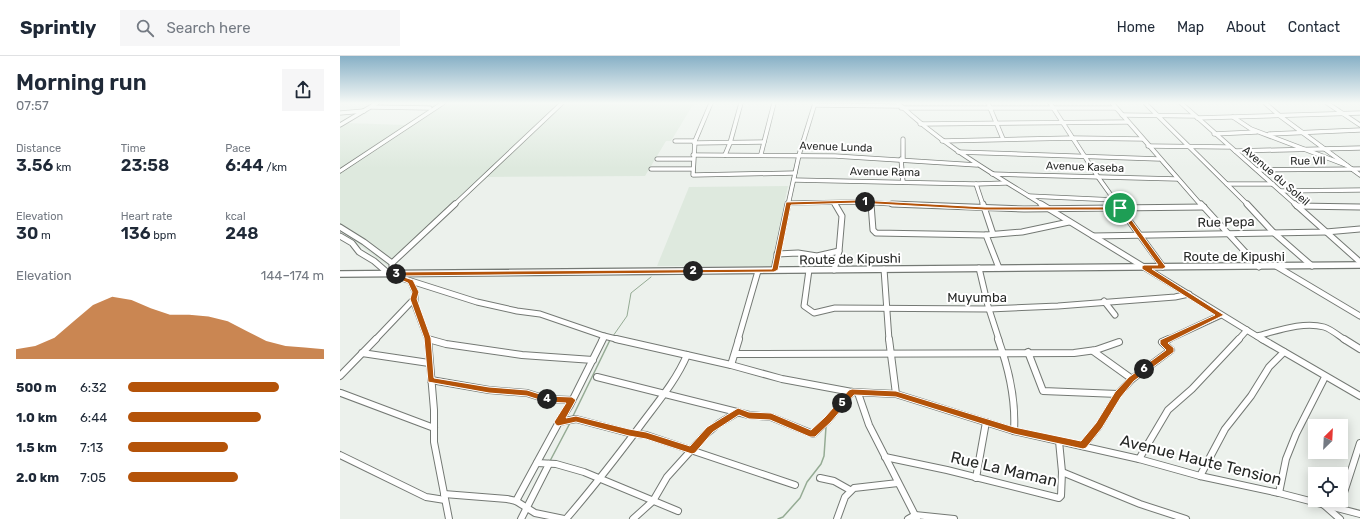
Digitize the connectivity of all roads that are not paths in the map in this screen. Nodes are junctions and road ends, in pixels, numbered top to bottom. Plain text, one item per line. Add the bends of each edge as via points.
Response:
1 (920, 124) edge
2 (410, 125) edge
3 (539, 125) edge
4 (702, 125) edge
5 (735, 125) edge
6 (768, 125) edge
7 (809, 125) edge
8 (997, 125) edge
9 (1065, 125) edge
10 (1130, 125) edge
11 (1166, 125) edge
12 (1204, 125) edge
13 (1243, 125) edge
14 (1291, 125) edge
15 (1360, 130) edge
16 (1259, 132) junction
17 (1302, 133) junction
18 (1214, 134) junction
19 (1266, 134) junction
20 (1073, 138) junction
21 (903, 139) dead end
22 (1003, 139) junction
23 (1142, 139) junction
24 (675, 141) dead end
25 (942, 141) junction
26 (695, 142) junction
27 (764, 142) junction
28 (730, 143) junction
29 (1148, 146) junction
30 (1187, 146) junction
31 (1229, 146) junction
32 (1360, 148) edge
33 (1326, 149) junction
34 (1305, 150) junction
35 (1235, 151) junction
36 (957, 152) junction
37 (761, 154) junction
38 (724, 155) junction
39 (799, 155) junction
40 (693, 157) junction
41 (1085, 157) junction
42 (657, 159) dead end
43 (902, 159) junction
44 (1159, 159) junction
45 (978, 165) junction
46 (1346, 165) junction
47 (692, 168) junction
48 (651, 169) dead end
49 (1351, 169) junction
50 (1360, 169) edge
51 (1257, 170) junction
52 (340, 171) edge
53 (795, 173) junction
54 (992, 174) junction
55 (1360, 175) edge
56 (1098, 177) junction
57 (1177, 179) junction
58 (794, 180) junction
59 (903, 182) junction
60 (1007, 183) junction
61 (976, 184) junction
62 (1227, 184) junction
63 (1273, 184) junction
64 (1360, 190) edge
65 (1280, 191) junction
66 (1028, 196) junction
67 (1114, 200) junction
68 (870, 202) junction
69 (788, 203) junction
70 (834, 203) junction
71 (1297, 206) junction
72 (1204, 207) junction
73 (1360, 207) edge
74 (985, 208) junction
75 (1048, 208) junction
76 (1120, 208) junction
77 (1069, 222) junction
78 (340, 227) edge
79 (1360, 230) edge
80 (1226, 232) junction
81 (1273, 232) junction
82 (1326, 232) junction
83 (993, 234) junction
84 (986, 235) junction
85 (1139, 235) junction
86 (340, 236) edge
87 (1093, 236) junction
88 (839, 251) junction
89 (777, 254) junction
90 (1360, 262) edge
91 (392, 263) junction
92 (1360, 265) edge
93 (1259, 266) junction
94 (1276, 266) junction
95 (1312, 266) junction
96 (1144, 267) junction
97 (1163, 267) junction
98 (979, 268) junction
99 (999, 268) junction
100 (884, 269) junction
101 (774, 270) junction
102 (809, 270) junction
103 (834, 270) junction
104 (758, 271) junction
105 (340, 274) edge
106 (392, 274) junction
107 (411, 282) junction
108 (1189, 294) junction
109 (414, 299) junction
110 (1104, 301) junction
111 (886, 308) junction
112 (989, 309) junction
113 (1115, 315) dead end
114 (1221, 315) junction
115 (1360, 316) edge
116 (1247, 330) junction
117 (604, 336) junction
118 (1257, 336) junction
119 (428, 338) junction
120 (1119, 342) dead end
121 (1360, 349) edge
122 (1093, 351) junction
123 (1004, 352) junction
124 (1028, 352) junction
125 (1284, 352) junction
126 (362, 353) junction
127 (890, 353) junction
128 (735, 354) junction
129 (687, 355) junction
130 (593, 360) junction
131 (429, 363) junction
132 (731, 365) junction
133 (340, 376) edge
134 (1325, 376) junction
135 (597, 377) dead end
136 (1132, 379) junction
137 (431, 380) junction
138 (855, 392) junction
139 (340, 394) edge
140 (665, 394) junction
141 (896, 394) junction
142 (1118, 394) junction
143 (1360, 396) edge
144 (572, 400) junction
145 (738, 412) junction
146 (558, 422) junction
147 (986, 422) junction
148 (434, 428) junction
149 (1014, 431) junction
150 (635, 434) junction
151 (1059, 441) junction
152 (1360, 443) edge
153 (1083, 446) junction
154 (692, 450) junction
155 (340, 455) edge
156 (886, 457) junction
157 (1139, 459) junction
158 (537, 463) junction
159 (548, 464) junction
160 (1062, 472) junction
161 (1200, 476) junction
162 (600, 478) junction
163 (820, 478) dead end
164 (976, 478) junction
165 (898, 483) junction
166 (795, 485) dead end
167 (850, 490) junction
168 (1279, 493) junction
169 (445, 497) junction
170 (653, 500) junction
171 (1308, 500) edge
172 (516, 501) junction
173 (1326, 507) edge
174 (1335, 507) edge
175 (1339, 508) junction
176 (526, 509) junction
177 (678, 511) dead end
178 (1360, 514) edge
179 (916, 517) edge
180 (449, 519) edge
181 (521, 519) edge
182 (565, 519) edge
183 (633, 519) edge
184 (837, 519) edge
185 (908, 519) edge
186 (954, 519) edge
187 (1186, 519) edge
188 (1340, 519) edge

1 - 25 street
2 - 52 street
3 - 91 street
4 - 26 street
5 - 28 street
6 - 27 street
7 - 39 street
8 - 22 street
9 - 20 street
10 - 23 street
11 - 30 street
12 - 18 street, Avenue du Soleil
13 - 16 street
14 - 17 street
15 - 17 street
16 - 18 street
16 - 19 street
17 - 19 street
17 - 33 street
18 - 31 street, Avenue du Soleil
19 - 34 street
20 - 22 street
20 - 23 street
20 - 41 street
21 - 43 street
22 - 25 street
23 - 29 street
24 - 26 street
25 - 36 street
26 - 28 street
26 - 40 street
27 - 28 street
27 - 37 street
28 - 38 street
29 - 30 street
29 - 44 street
30 - 31 street
30 - 62 street
31 - 35 street, Avenue du Soleil
32 - 33 street
33 - 34 street
33 - 46 street
34 - 35 street
34 - 46 street
35 - 51 street, Avenue du Soleil
36 - 41 street
36 - 45 street
37 - 38 street, Avenue Lunda
37 - 39 street, Avenue Lunda
38 - 40 street, Avenue Lunda
39 - 43 street, Avenue Lunda
39 - 53 street
40 - 42 street, Avenue Lunda
40 - 47 street
41 - 44 street
41 - 56 street
43 - 45 street, Avenue Lunda
43 - 59 street
44 - 57 street
45 - 54 street
46 - 49 street
47 - 48 street
47 - 53 street via 694,175
49 - 50 street, Rue VII
49 - 51 street, Rue VII
49 - 55 street
51 - 63 street, Avenue du Soleil
53 - 58 street
54 - 56 street, Avenue Kaseba
54 - 60 street
56 - 57 street, Avenue Kaseba
56 - 67 street
57 - 72 street
58 - 59 street, Avenue Rama
58 - 69 street
59 - 61 street, Avenue Rama
60 - 61 street, Avenue Rama
60 - 66 street
61 - 74 street
62 - 63 street
62 - 81 street
63 - 65 street, Avenue du Soleil
64 - 65 street
65 - 71 street, Avenue du Soleil
66 - 67 street
66 - 75 street
67 - 76 street
68 - 70 street
68 - 74 street
68 - 84 street via 873,230 876,233
69 - 70 street
69 - 89 street
70 - 88 street via 842,216
71 - 73 street
71 - 82 street, Avenue du Soleil
72 - 76 street
72 - 80 street
74 - 75 street
74 - 83 street
75 - 76 street
75 - 77 street
76 - 85 street
77 - 83 street via 1022,232
77 - 87 street
78 - 91 street
79 - 82 street, Rue Pepa
80 - 81 street, Rue Pepa
80 - 85 street, Rue Pepa
80 - 93 street
81 - 82 street, Rue Pepa
81 - 95 street
82 - 90 street, Avenue du Soleil
83 - 84 street
84 - 99 street
85 - 87 street, Rue Pepa
85 - 97 street
86 - 106 street
87 - 96 street
88 - 89 street via 818,256 798,253
88 - 103 street
89 - 101 street
91 - 106 street
92 - 95 main road, Route de Kipushi
93 - 94 main road, Route de Kipushi
93 - 97 main road, Route de Kipushi
94 - 95 main road, Route de Kipushi
94 - 115 street
96 - 97 main road, Route de Kipushi
96 - 99 main road, Route de Kipushi
96 - 108 street
98 - 99 main road, Route de Kipushi
98 - 100 main road, Route de Kipushi
98 - 112 street
100 - 103 main road, Route de Kipushi
100 - 111 street
101 - 102 main road, Route de Kipushi
101 - 104 main road, Route de Kipushi
102 - 103 main road, Route de Kipushi
102 - 111 street, Muyumba via 804,306 811,311 818,313 835,308
104 - 106 main road, Route de Kipushi
104 - 128 street
105 - 106 main road, Route de Kipushi
106 - 107 street, Avenue Haute Tension
107 - 109 street via 415,292
107 - 117 street, Avenue Haute Tension via 477,302 540,314
108 - 110 street, Muyumba
108 - 114 street
109 - 119 street
109 - 126 street
110 - 112 street, Muyumba
110 - 113 street
111 - 112 street, Muyumba
111 - 127 street
112 - 123 street
114 - 116 street
114 - 136 street via 1162,342 1171,350
116 - 118 street
116 - 157 street via 1192,389 1168,410
117 - 129 street, Avenue Haute Tension
117 - 130 street
118 - 121 street via 1286,329 1319,326 1325,327
118 - 125 street
119 - 130 street via 446,345 514,354
119 - 131 street
120 - 122 street
122 - 124 street via 1066,354
122 - 136 street
123 - 124 street
123 - 127 street
123 - 149 street via 1014,398
124 - 142 street via 1043,391
125 - 134 street
125 - 161 street via 1269,366 1251,396 1225,429
126 - 131 street
126 - 133 street
127 - 128 street
127 - 141 street
128 - 132 street
129 - 132 street, Avenue Haute Tension
129 - 140 street via 680,372
130 - 144 street
131 - 137 street
132 - 138 street, Avenue Haute Tension via 782,379
134 - 143 street
134 - 168 street via 1286,459
135 - 140 street
136 - 142 street
137 - 144 street via 489,390 527,393 546,399
137 - 148 street
138 - 141 street, Avenue Haute Tension
138 - 145 street via 812,434 771,417
138 - 156 street via 868,426
139 - 148 street
140 - 145 street
140 - 150 street
141 - 147 street, Avenue Haute Tension
142 - 153 street via 1099,426
144 - 146 street
145 - 154 street via 710,430
146 - 150 street via 576,419
146 - 158 street
147 - 149 street, Avenue Haute Tension
147 - 164 street
148 - 169 street via 434,442
149 - 151 street, Avenue Haute Tension
150 - 154 street via 646,435
150 - 162 street
151 - 153 street, Avenue Haute Tension
151 - 160 street, Rue La Maman
152 - 175 street
153 - 157 street, Avenue Haute Tension
154 - 166 street
154 - 170 street via 664,481
155 - 169 street via 426,497
156 - 164 street, Rue La Maman
156 - 165 street
157 - 161 street, Avenue Haute Tension
158 - 159 street
158 - 172 street
159 - 162 street via 568,466
159 - 176 street
160 - 164 street, Rue La Maman via 1059,498
160 - 187 street via 1140,504
161 - 168 street, Avenue Haute Tension
162 - 170 street
162 - 182 street
163 - 167 street via 834,481
165 - 167 street
165 - 179 street
167 - 184 street
168 - 171 street, Avenue Haute Tension
169 - 172 street via 499,498
169 - 180 street
170 - 177 street
170 - 183 street
172 - 176 street
173 - 188 street
174 - 175 street, Avenue Haute Tension
175 - 178 street, Avenue Haute Tension
176 - 181 street
176 - 182 street
179 - 185 street
179 - 186 street

